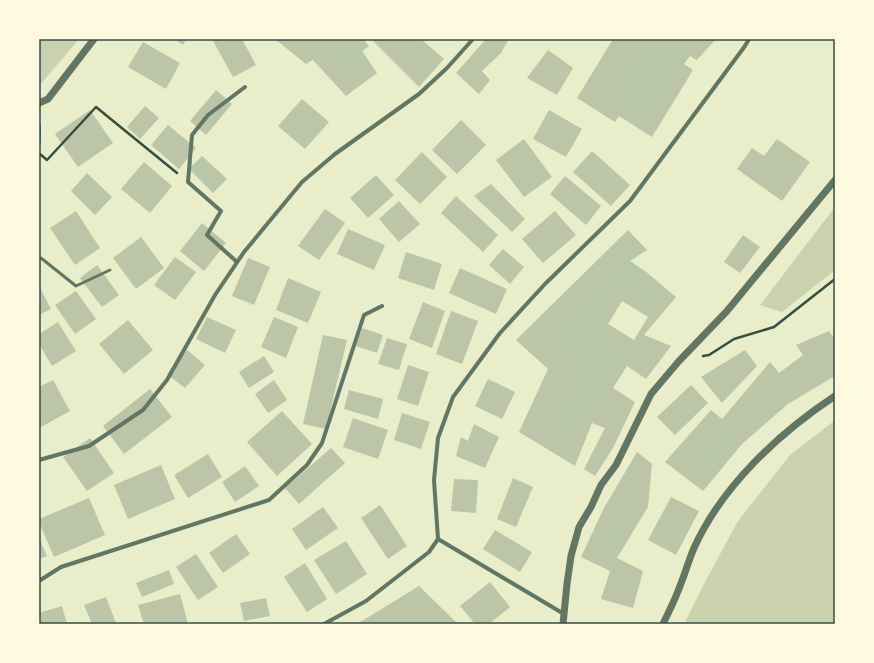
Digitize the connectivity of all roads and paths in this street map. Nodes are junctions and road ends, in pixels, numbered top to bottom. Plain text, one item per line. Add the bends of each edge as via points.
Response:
1 (94, 39) edge
2 (474, 39) edge
3 (749, 39) edge
4 (245, 87) dead end
5 (39, 103) edge
6 (39, 126) edge
7 (39, 142) edge
8 (39, 154) edge
9 (835, 180) edge
10 (188, 182) junction
11 (39, 259) edge
12 (237, 262) junction
13 (110, 270) dead end
14 (835, 279) edge
15 (382, 306) dead end
16 (679, 360) junction
17 (835, 396) edge
18 (39, 460) edge
19 (438, 539) junction
20 (39, 582) edge
21 (564, 614) junction
22 (324, 624) edge
23 (563, 624) edge
24 (663, 624) edge

1 - 5 street via 48,99
2 - 12 street via 419,94 302,182
3 - 19 street via 630,200 545,284 500,333 453,397 438,438 434,480
4 - 10 street via 208,115 192,135
6 - 7 street
8 - 10 path via 47,160 96,107
9 - 16 street via 728,311
10 - 12 street via 221,211 207,235
11 - 13 lane via 76,286
12 - 18 street via 215,295 167,380 143,410 89,446
14 - 16 path via 774,327 734,339 709,355
15 - 20 street via 364,315 322,442 307,465 269,500 61,567
16 - 21 street via 652,394 616,465 601,485 579,527 566,584
17 - 24 street via 763,453 735,484 694,547
19 - 21 street
19 - 22 street via 429,552 366,601
21 - 23 street

